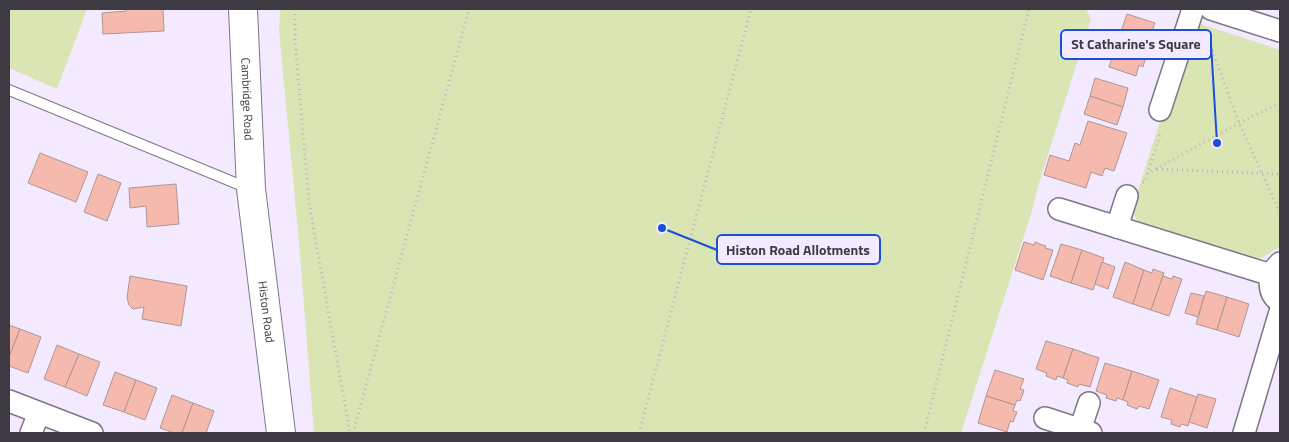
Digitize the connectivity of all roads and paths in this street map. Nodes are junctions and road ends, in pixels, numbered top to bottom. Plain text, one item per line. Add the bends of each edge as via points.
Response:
1 (243, 9) edge
2 (295, 9) edge
3 (469, 9) edge
4 (751, 9) edge
5 (1029, 9) edge
6 (1193, 9) edge
7 (1211, 9) edge
8 (1280, 31) edge
9 (1207, 34) dead end
10 (9, 90) edge
11 (1280, 103) edge
12 (1160, 110) joint
13 (1239, 123) junction
14 (1157, 168) junction
15 (1147, 174) junction
16 (1262, 174) junction
17 (1280, 174) edge
18 (250, 189) junction
19 (1127, 196) joint
20 (1059, 209) dead end
21 (1280, 213) edge
22 (1117, 227) junction
23 (1276, 269) edge
24 (1280, 302) edge
25 (1280, 312) edge
26 (9, 400) edge
27 (1089, 403) dead end
28 (39, 413) junction
29 (1045, 418) dead end
30 (1085, 432) edge
31 (31, 433) edge
32 (92, 433) edge
33 (281, 433) edge
34 (352, 433) edge
35 (640, 433) edge
36 (924, 433) edge
37 (1244, 433) edge

1 - 18 main road, Cambridge Road
2 - 34 path via 309,203
3 - 34 path
4 - 35 path
5 - 36 path
6 - 12 street
7 - 8 street
9 - 13 path
10 - 18 lane
11 - 13 path
12 - 15 path via 1165,118
13 - 14 path
13 - 16 path
14 - 15 path
14 - 16 path
15 - 19 path via 1145,182 1132,185
16 - 17 path
16 - 21 path
18 - 33 main road, Histon Road
19 - 22 street
20 - 22 street
22 - 23 street
23 - 24 street via 1270,284
25 - 37 street
26 - 28 street
27 - 30 street
28 - 31 street
28 - 32 street
29 - 30 street

